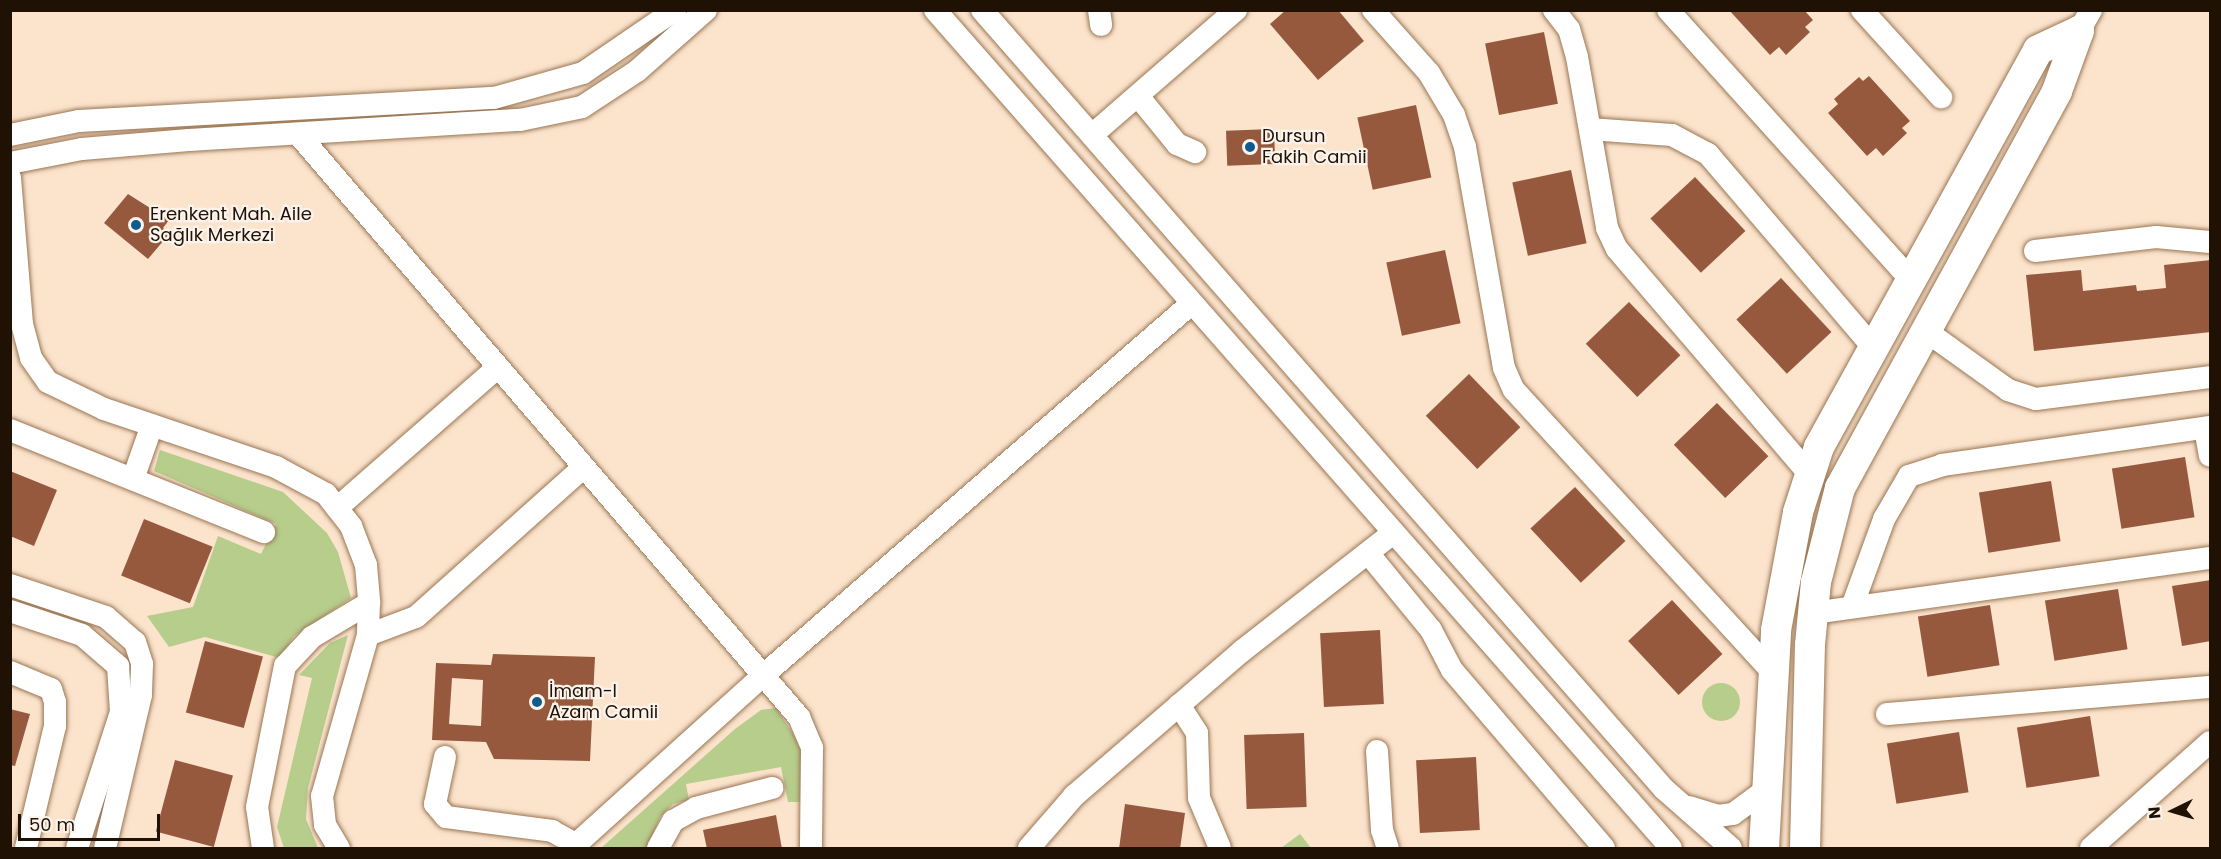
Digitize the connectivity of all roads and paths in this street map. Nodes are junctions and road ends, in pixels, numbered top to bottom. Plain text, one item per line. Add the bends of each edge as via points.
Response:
1 (675, 10) edge
2 (706, 10) edge
3 (935, 10) edge
4 (982, 10) edge
5 (1373, 10) edge
6 (1554, 10) edge
7 (1862, 10) edge
8 (1674, 13) edge
9 (1228, 14) edge
10 (2085, 21) edge
11 (1138, 96) junction
12 (1941, 97) dead end
13 (1590, 129) junction
14 (298, 134) junction
15 (10, 135) edge
16 (1092, 135) junction
17 (1195, 152) dead end
18 (10, 163) edge
19 (10, 178) edge
20 (2211, 242) edge
21 (2036, 251) dead end
22 (1908, 277) junction
23 (15, 302) edge
24 (1192, 303) junction
25 (1926, 332) junction
26 (1871, 345) junction
27 (497, 368) junction
28 (2211, 377) edge
29 (152, 425) junction
30 (2208, 428) edge
31 (10, 430) edge
32 (2211, 456) edge
33 (584, 467) junction
34 (1810, 475) junction
35 (133, 479) junction
36 (337, 508) junction
37 (264, 532) dead end
38 (1394, 533) junction
39 (1368, 553) junction
40 (2211, 558) edge
41 (10, 585) edge
42 (369, 603) junction
43 (1852, 607) junction
44 (10, 611) edge
45 (1813, 613) junction
46 (368, 635) junction
47 (10, 672) edge
48 (765, 674) junction
49 (1774, 674) junction
50 (2211, 687) edge
51 (1179, 705) junction
52 (1887, 714) dead end
53 (2211, 742) edge
54 (1377, 751) dead end
55 (445, 757) dead end
56 (772, 788) dead end
57 (1767, 789) junction
58 (1683, 805) junction
59 (574, 847) edge
60 (26, 849) edge
61 (77, 849) edge
62 (105, 849) edge
63 (263, 849) edge
64 (339, 849) edge
65 (658, 849) edge
66 (811, 849) edge
67 (1029, 849) edge
68 (1220, 849) edge
69 (1388, 849) edge
70 (1604, 849) edge
71 (1671, 849) edge
72 (1731, 849) edge
73 (1764, 849) edge
74 (1805, 849) edge
75 (2091, 849) edge

1 - 15 street via 583,73 494,99 103,119
2 - 14 street via 637,71 582,106 519,120
3 - 24 street
4 - 16 street
5 - 49 street via 1429,73 1454,115 1465,147 1504,368 1514,390
6 - 13 street via 1569,29
7 - 12 street
8 - 22 street
9 - 11 street
10 - 22 main road via 2037,50
10 - 25 main road via 2057,91
11 - 16 street
11 - 17 street via 1177,144
13 - 26 street via 1672,135 1708,154
13 - 34 street via 1607,228 1617,249
14 - 18 street via 82,150
14 - 27 street
16 - 58 street
19 - 23 street
20 - 21 street via 2156,237
22 - 26 main road
23 - 29 street via 32,358 48,382
24 - 38 street
24 - 48 street
25 - 28 street via 2008,390 2036,399
25 - 45 main road via 1840,488
26 - 34 main road
27 - 33 street
27 - 36 street
29 - 35 street
29 - 36 street via 276,467 326,494
30 - 32 street
30 - 43 street via 1942,465 1909,476 1884,519
31 - 35 street
33 - 46 street via 416,617
33 - 48 street
34 - 49 main road via 1776,630
35 - 37 street
36 - 42 street via 351,526 366,565
38 - 39 street
38 - 71 street
39 - 51 street
39 - 70 street via 1431,630 1452,670
40 - 43 street
41 - 62 street via 106,617 135,642 142,664 141,695
42 - 46 street
42 - 63 street via 312,637 285,666 257,807
43 - 45 street
44 - 61 street via 82,635 118,666 121,712
45 - 74 main road
46 - 64 street via 322,796 325,825
47 - 60 street via 51,689 55,702 55,726
48 - 59 street
48 - 66 street via 799,717 812,748
49 - 57 main road
50 - 52 street
51 - 67 street via 1074,796
51 - 68 street via 1197,733 1199,798
53 - 75 street
54 - 69 street via 1382,830
55 - 59 street via 435,804 446,817 552,831
56 - 65 street via 696,808 673,820
57 - 58 street via 1733,814 1718,816
57 - 73 main road
58 - 72 street

